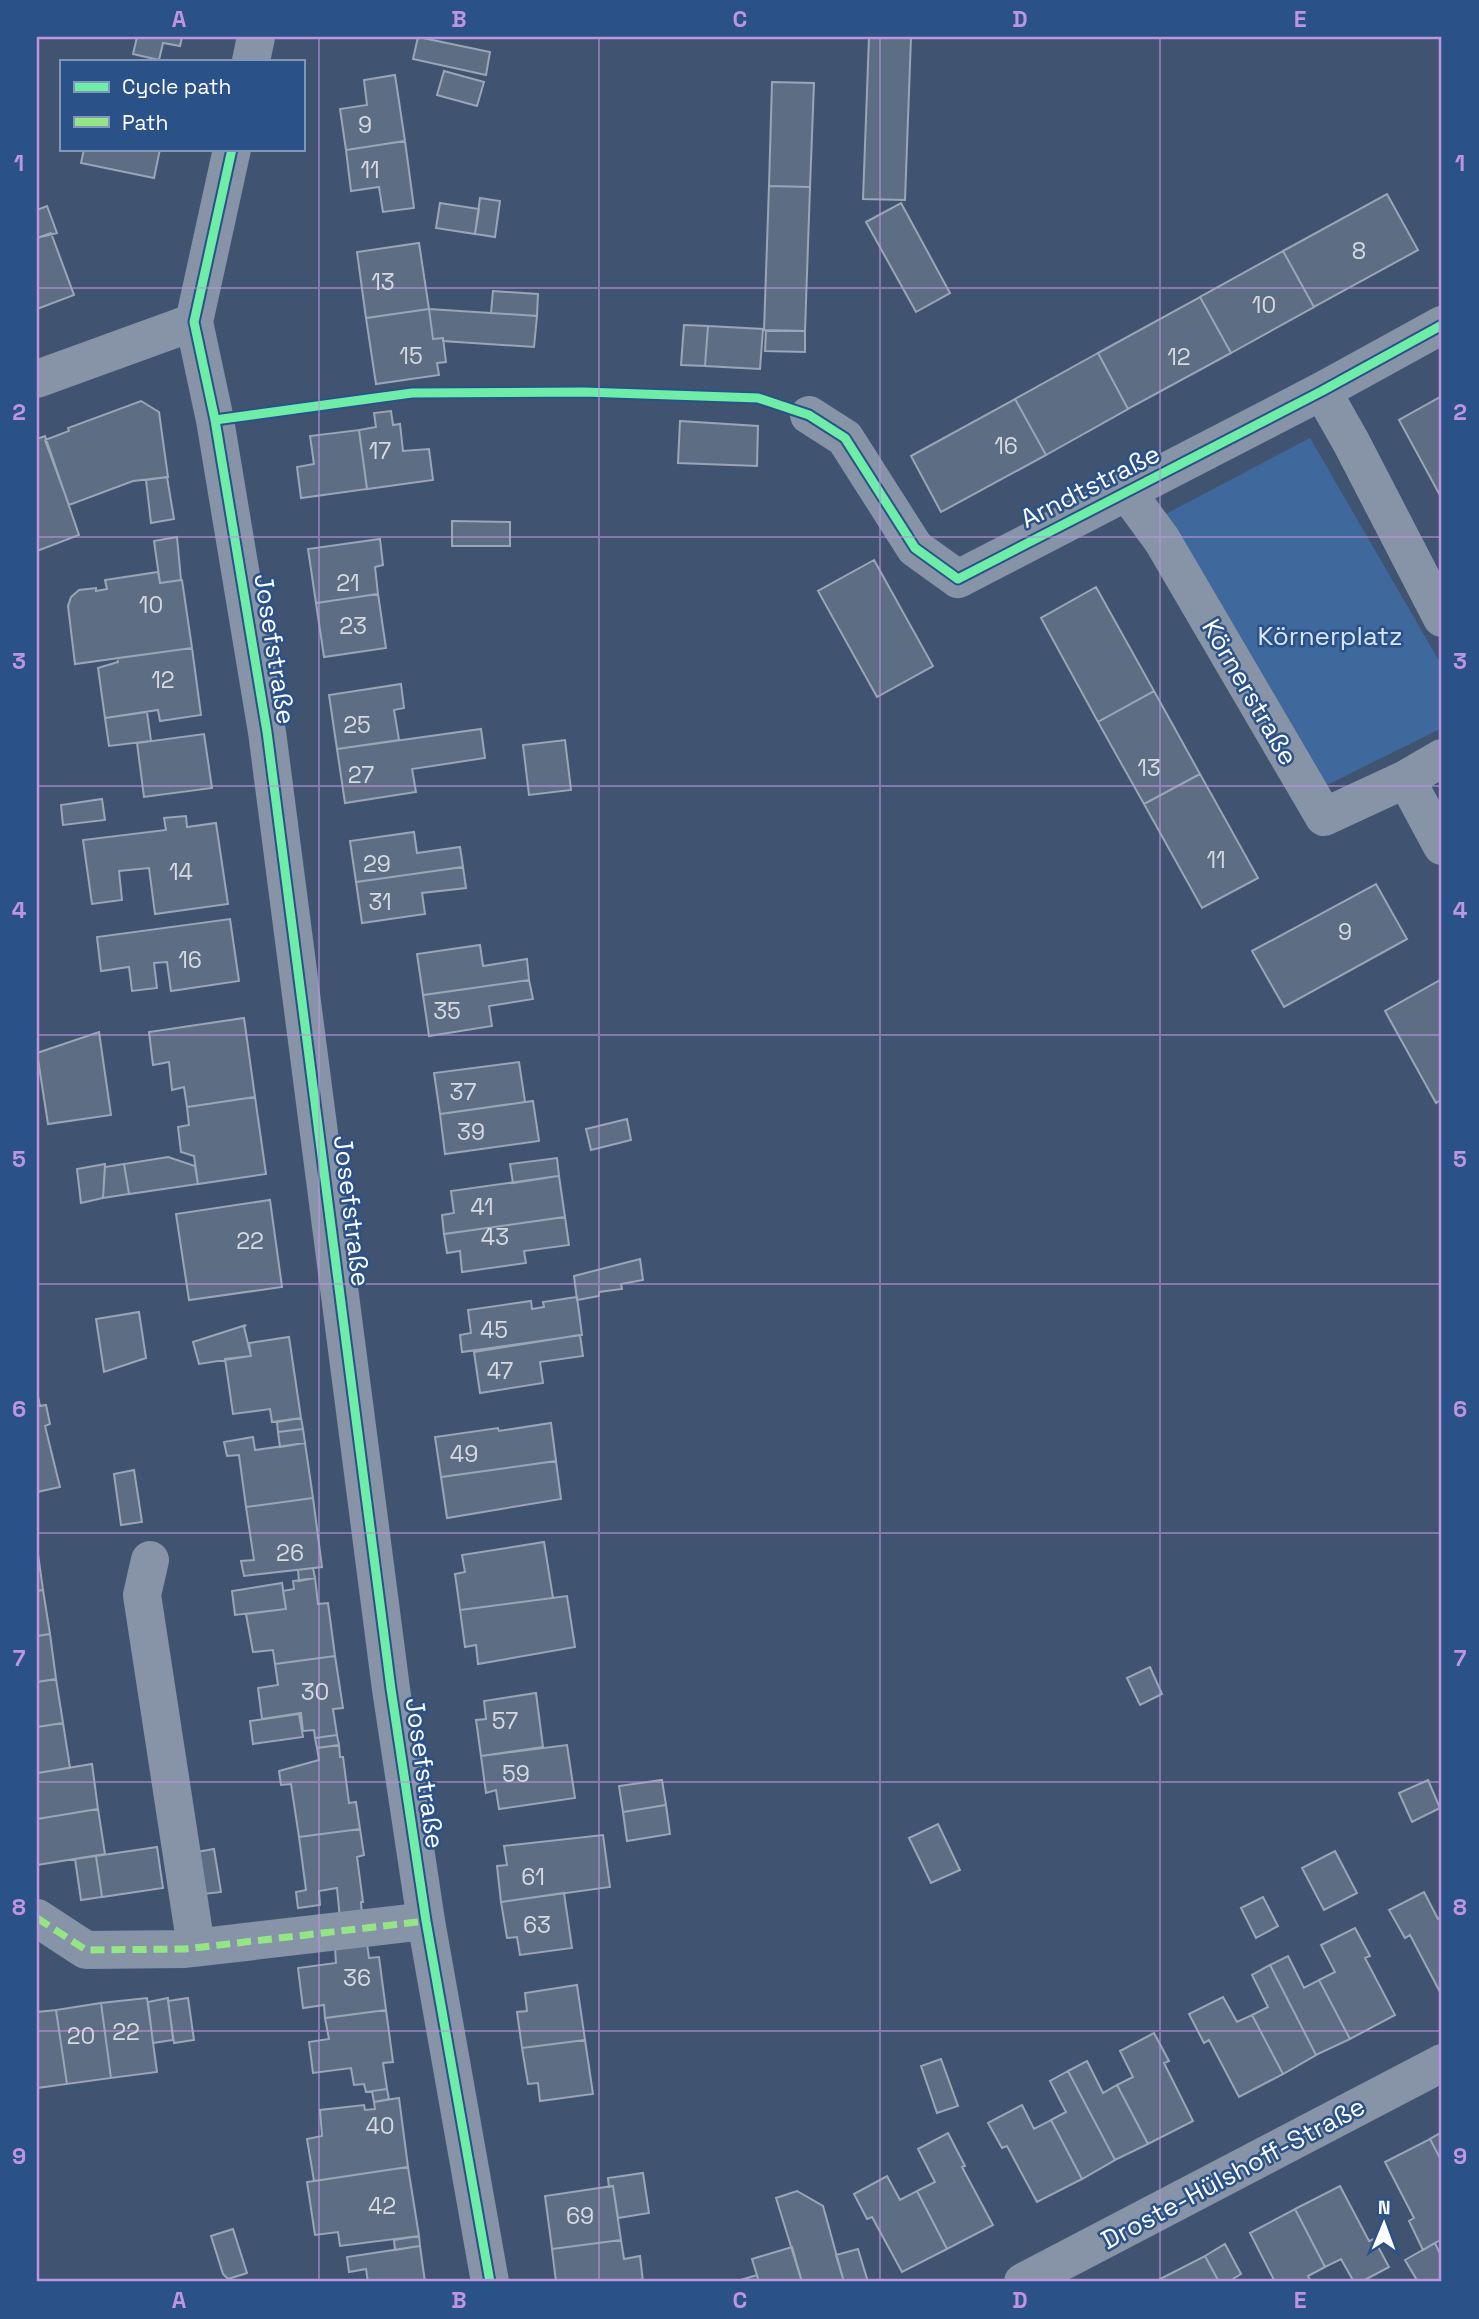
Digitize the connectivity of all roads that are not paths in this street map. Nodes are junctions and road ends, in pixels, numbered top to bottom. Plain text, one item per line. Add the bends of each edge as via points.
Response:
1 (256, 37) edge
2 (251, 60) edge
3 (232, 150) edge
4 (194, 322) junction
5 (1442, 325) edge
6 (37, 379) edge
7 (1322, 391) junction
8 (809, 415) dead end
9 (1126, 491) junction
10 (1442, 618) edge
11 (1442, 758) edge
12 (1406, 779) junction
13 (1442, 846) edge
14 (150, 1560) dead end
15 (37, 1918) edge
16 (426, 1921) junction
17 (196, 1947) junction
18 (1442, 2063) edge
19 (490, 2282) edge
20 (1023, 2282) edge

1 - 2 street
3 - 4 street, Josefstraße
4 - 6 street
4 - 16 street, Josefstraße via 267,732 391,1689
5 - 7 street, Arndtstraße
7 - 9 street, Arndtstraße
7 - 10 street
8 - 9 street, Arndtstraße via 845,438 915,548 958,579
9 - 12 street, Körnerstraße via 1162,540 1324,817
11 - 12 street, Körnerstraße
12 - 13 street
14 - 17 street via 142,1595
15 - 17 street via 86,1950
16 - 17 street
16 - 19 street, Josefstraße
18 - 20 street, Droste-Hülshoff-Straße

